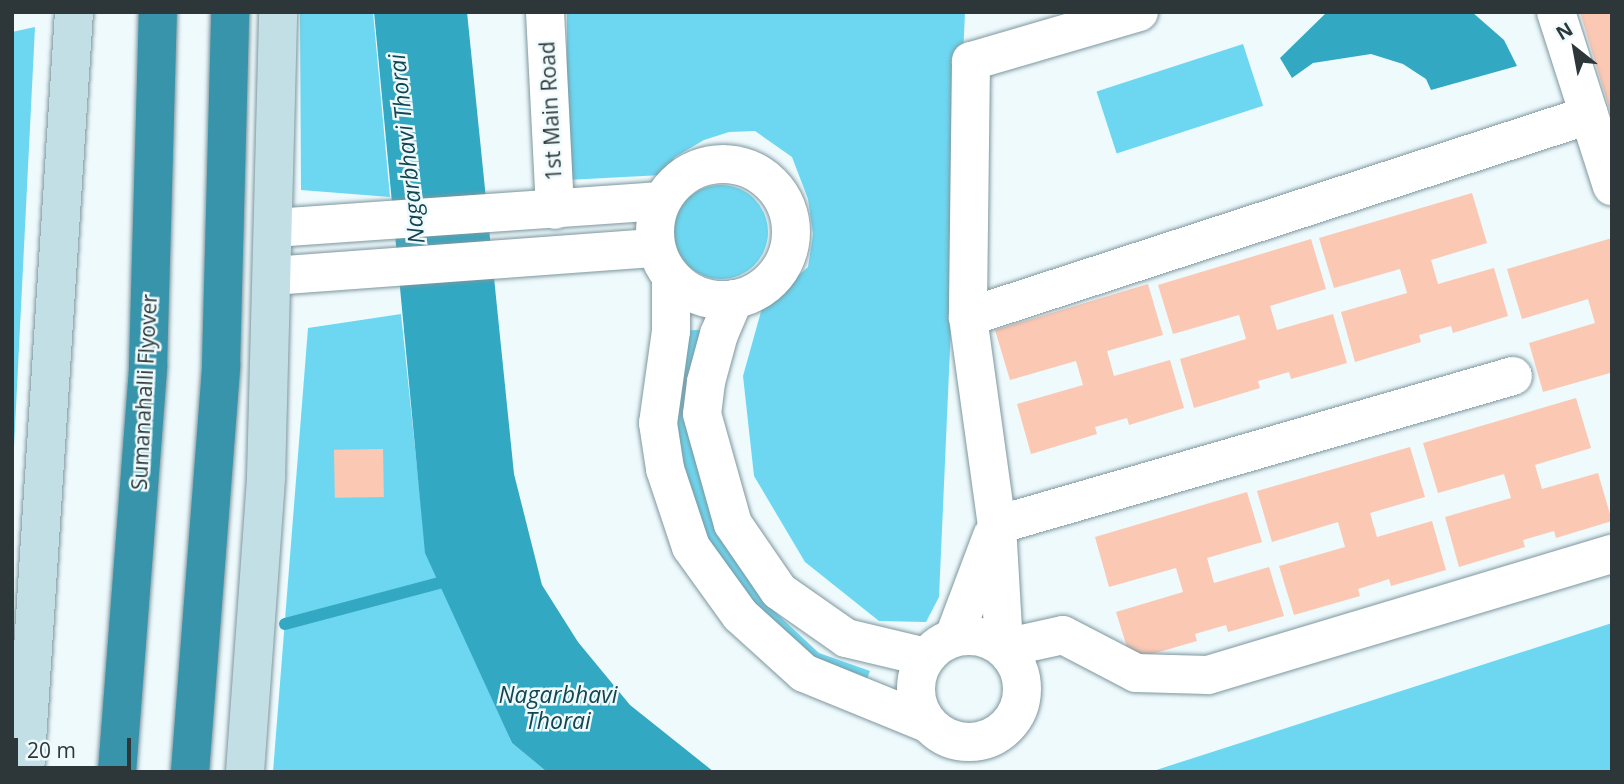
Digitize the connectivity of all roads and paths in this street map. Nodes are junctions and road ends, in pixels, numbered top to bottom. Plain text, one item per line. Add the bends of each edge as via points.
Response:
1 (74, 12) edge
2 (158, 12) edge
3 (230, 12) edge
4 (278, 12) edge
5 (545, 12) edge
6 (1139, 12) edge
7 (1556, 12) edge
8 (1041, 25) edge
9 (1589, 115) junction
10 (1612, 186) edge
11 (661, 201) junction
12 (548, 211) junction
13 (289, 227) junction
14 (664, 263) junction
15 (272, 276) junction
16 (734, 299) junction
17 (968, 317) junction
18 (1513, 376) dead end
19 (997, 525) junction
20 (1612, 554) edge
21 (940, 647) junction
22 (1004, 648) junction
23 (927, 723) junction
24 (25, 772) edge
25 (117, 772) edge
26 (190, 772) edge
27 (245, 772) edge

1 - 24 street
2 - 25 highway, Sumanahalli Flyover via 148,366
3 - 26 highway via 221,365
4 - 13 street
5 - 12 street, 1st Main Road
6 - 8 street
7 - 9 street
8 - 17 street via 971,61
9 - 10 street
9 - 17 street
11 - 12 street
11 - 14 street via 656,217
11 - 16 street via 694,169 717,163 761,175 778,191 792,234 786,257 774,277 756,292
12 - 13 street
13 - 15 street
14 - 15 street via 549,258
14 - 16 street via 700,296
14 - 23 street via 671,331 658,423 666,469 691,547 740,615 804,673
15 - 27 street via 266,477
16 - 21 street via 719,334 702,414 733,524 779,591 846,638
17 - 19 street
18 - 19 street
19 - 21 street
19 - 22 street
20 - 22 street via 1208,675 1136,673 1063,635
21 - 22 street via 972,635
21 - 23 street via 918,673 915,690
22 - 23 street via 1022,678 1017,713 1006,727 974,742 957,741

